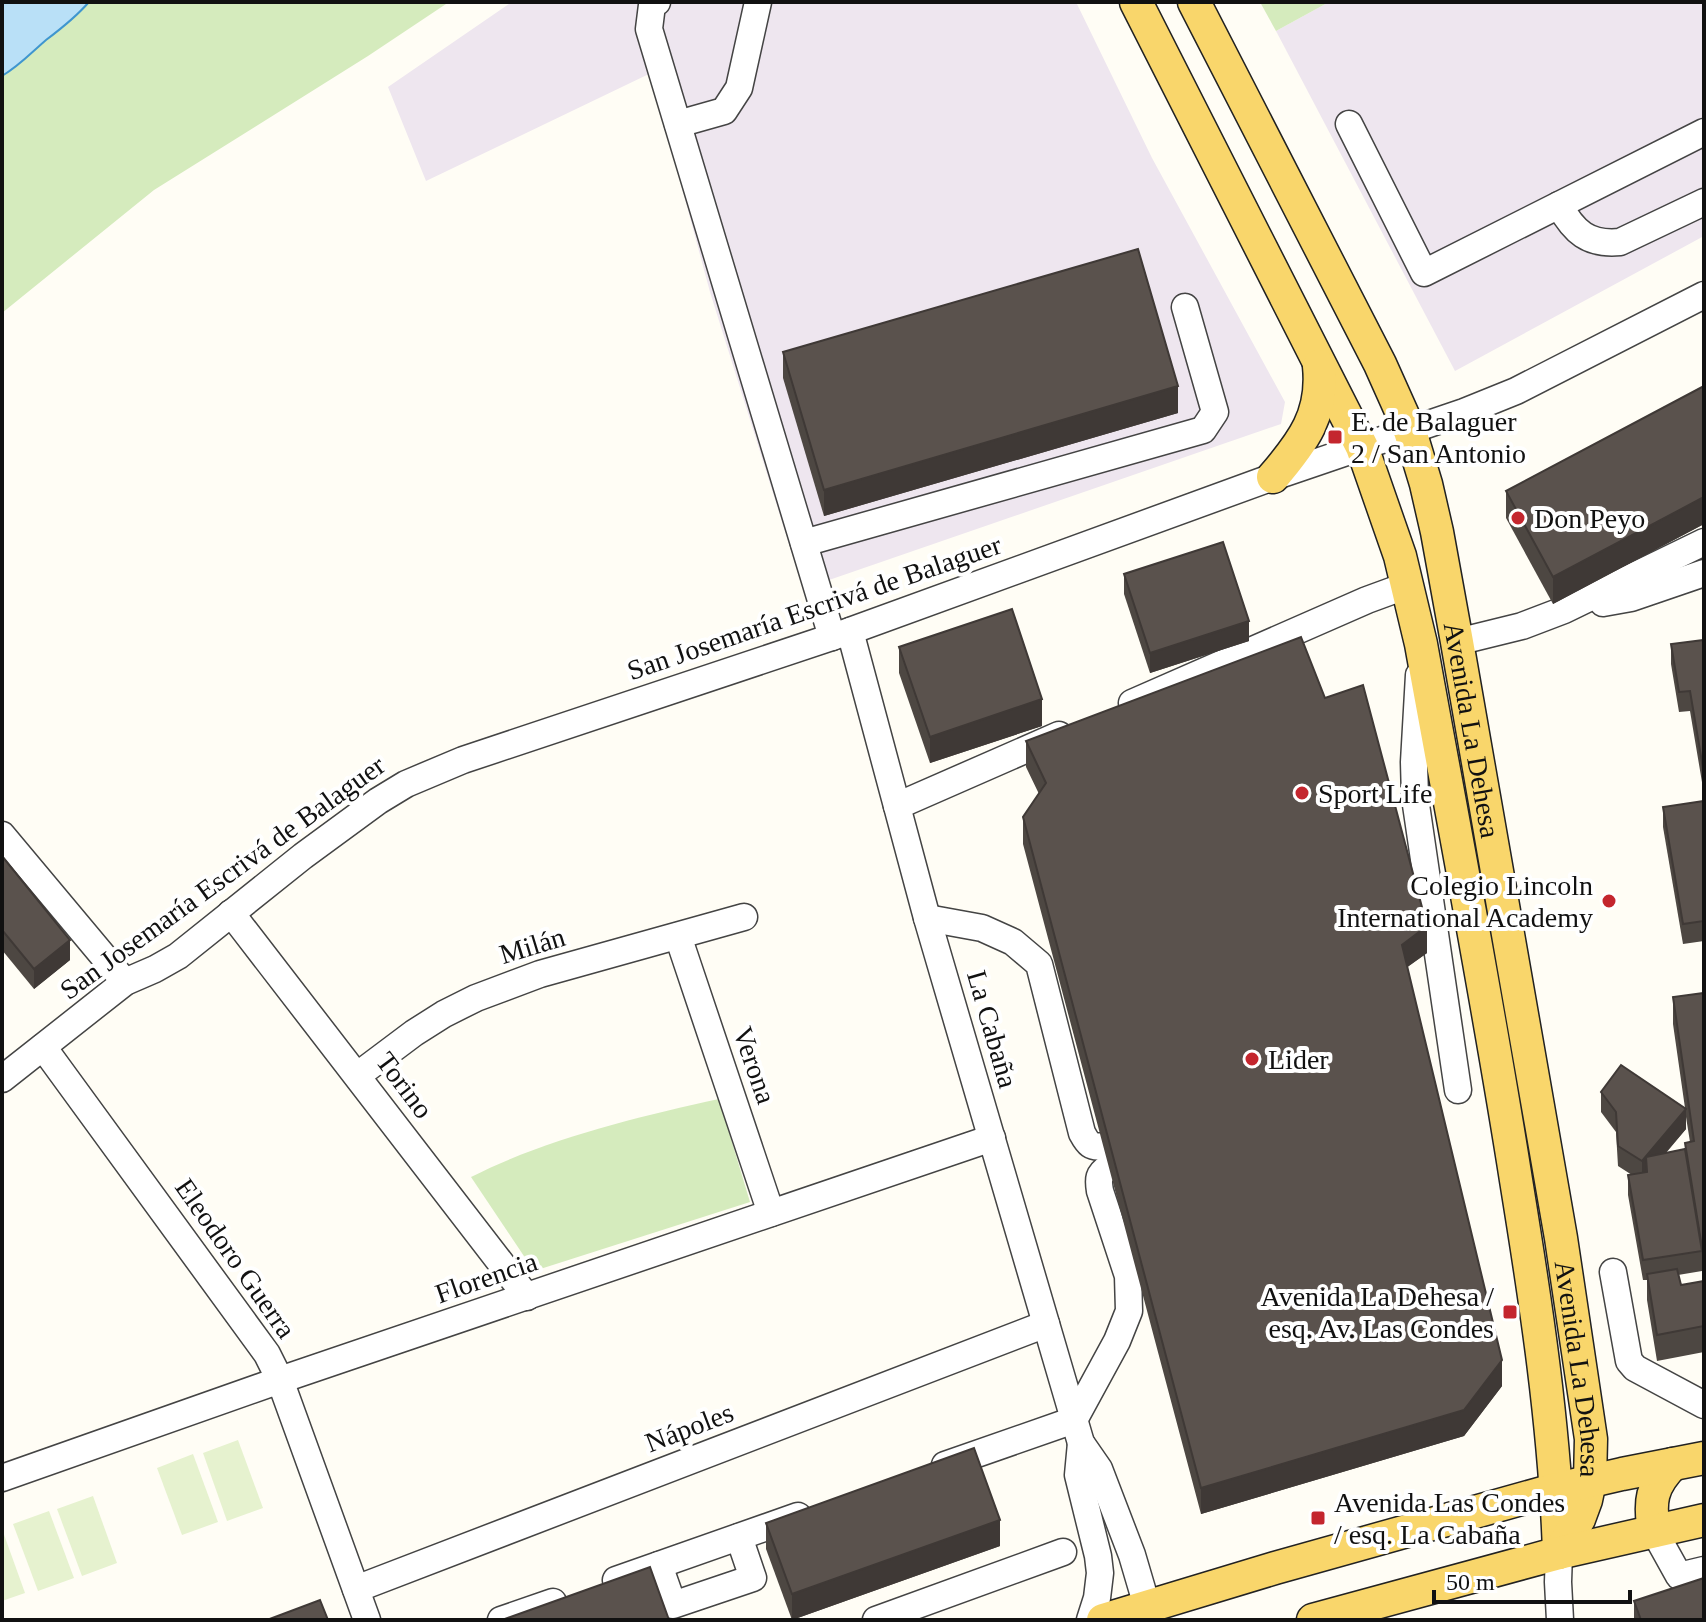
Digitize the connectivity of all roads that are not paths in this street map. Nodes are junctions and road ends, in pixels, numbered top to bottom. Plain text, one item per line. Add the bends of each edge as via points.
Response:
1 (657, 2) edge
2 (758, 2) edge
3 (1136, 2) edge
4 (1194, 2) edge
5 (678, 124) junction
6 (1349, 124) dead end
7 (1704, 132) edge
8 (1704, 202) edge
9 (1559, 205) junction
10 (1704, 295) edge
11 (1185, 307) dead end
12 (1319, 363) junction
13 (1410, 431) junction
14 (1362, 447) junction
15 (1273, 477) junction
16 (1704, 542) edge
17 (804, 543) junction
18 (1704, 573) edge
19 (1409, 588) junction
20 (1564, 610) junction
21 (841, 634) junction
22 (1457, 642) junction
23 (1421, 644) junction
24 (1104, 715) edge
25 (1075, 728) edge
26 (897, 806) junction
27 (2, 835) edge
28 (231, 913) junction
29 (744, 917) dead end
30 (927, 918) junction
31 (678, 936) junction
32 (125, 982) junction
33 (43, 1047) junction
34 (358, 1075) junction
35 (2, 1079) edge
36 (1458, 1090) dead end
37 (992, 1138) junction
38 (771, 1213) junction
39 (1613, 1272) dead end
40 (527, 1297) junction
41 (1046, 1324) junction
42 (280, 1380) junction
43 (1704, 1405) edge
44 (1077, 1432) junction
45 (1704, 1458) edge
46 (1673, 1464) junction
47 (917, 1475) edge
48 (2, 1478) edge
49 (1590, 1481) junction
50 (1557, 1489) junction
51 (828, 1506) edge
52 (1704, 1520) edge
53 (1654, 1531) junction
54 (739, 1537) junction
55 (1063, 1552) dead end
56 (1559, 1553) junction
57 (659, 1565) junction
58 (1704, 1570) edge
59 (356, 1589) junction
60 (1148, 1613) edge
61 (367, 1620) edge
62 (501, 1620) edge
63 (876, 1620) edge
64 (1090, 1620) edge
65 (1103, 1620) edge
66 (1313, 1620) edge
67 (1560, 1620) edge

1 - 5 street, La Cabaña via 649,29
2 - 5 street via 739,88 724,111
3 - 12 main road, Avenida La Dehesa
4 - 13 main road, Avenida La Dehesa
5 - 17 street, La Cabaña
6 - 9 street via 1424,273
7 - 9 street
8 - 9 street via 1608,243 1575,230
10 - 13 street, San Josemaría Escrivá de Balaguer via 1516,391
11 - 17 street via 1215,412 1203,430
12 - 14 main road, Avenida La Dehesa
12 - 15 main road via 1320,397 1312,421
13 - 14 street, San Josemaría Escrivá de Balaguer
13 - 22 main road, Avenida La Dehesa via 1434,517
14 - 15 street, San Josemaría Escrivá de Balaguer
14 - 19 main road, Avenida La Dehesa
15 - 21 street, San Josemaría Escrivá de Balaguer
16 - 20 street
17 - 21 street, La Cabaña
18 - 20 street via 1631,598
19 - 23 main road, Avenida La Dehesa
19 - 24 street via 1367,600
20 - 22 street
21 - 26 street, La Cabaña
21 - 28 street, San Josemaría Escrivá de Balaguer via 463,760 406,784
22 - 49 main road, Avenida La Dehesa via 1561,1238 1591,1439
23 - 36 street via 1415,798
23 - 50 main road, Avenida La Dehesa via 1507,1120
25 - 26 street
26 - 30 street, La Cabaña
27 - 32 street
28 - 32 street, San Josemaría Escrivá de Balaguer via 178,956
28 - 34 street, Torino
29 - 31 street, Milán
30 - 37 street, La Cabaña
30 - 44 street via 982,928 1013,942 1039,964 1082,1133 1106,1157 1100,1191 1128,1276 1129,1311
31 - 34 street, Milán via 540,974 476,998 414,1033
31 - 38 street, Verona
32 - 33 street, San Josemaría Escrivá de Balaguer
33 - 35 street, San Josemaría Escrivá de Balaguer
33 - 42 street, Eleodoro Guerra via 257,1338
34 - 40 street, Torino
37 - 38 street, Florencia
37 - 41 street, La Cabaña
38 - 40 street, Florencia
39 - 43 street via 1629,1361
40 - 42 street, Florencia
41 - 44 street, La Cabaña
41 - 59 street, Nápoles
42 - 48 street, Florencia
42 - 59 street, Eleodoro Guerra
44 - 47 street
44 - 60 street, La Cabaña via 1099,1469
44 - 64 street, La Cabaña via 1078,1475 1100,1573
45 - 46 main road
46 - 49 main road
46 - 53 main road via 1655,1487
49 - 50 main road
49 - 56 main road, Avenida La Dehesa via 1579,1519
50 - 56 main road, Avenida La Dehesa
50 - 60 main road via 1275,1568
51 - 54 street
52 - 53 main road
53 - 56 main road
53 - 58 street via 1679,1576
54 - 57 street
54 - 57 street via 753,1578 673,1605
55 - 63 street
56 - 66 main road
56 - 67 street
57 - 62 street
59 - 61 street, Eleodoro Guerra
60 - 65 main road

